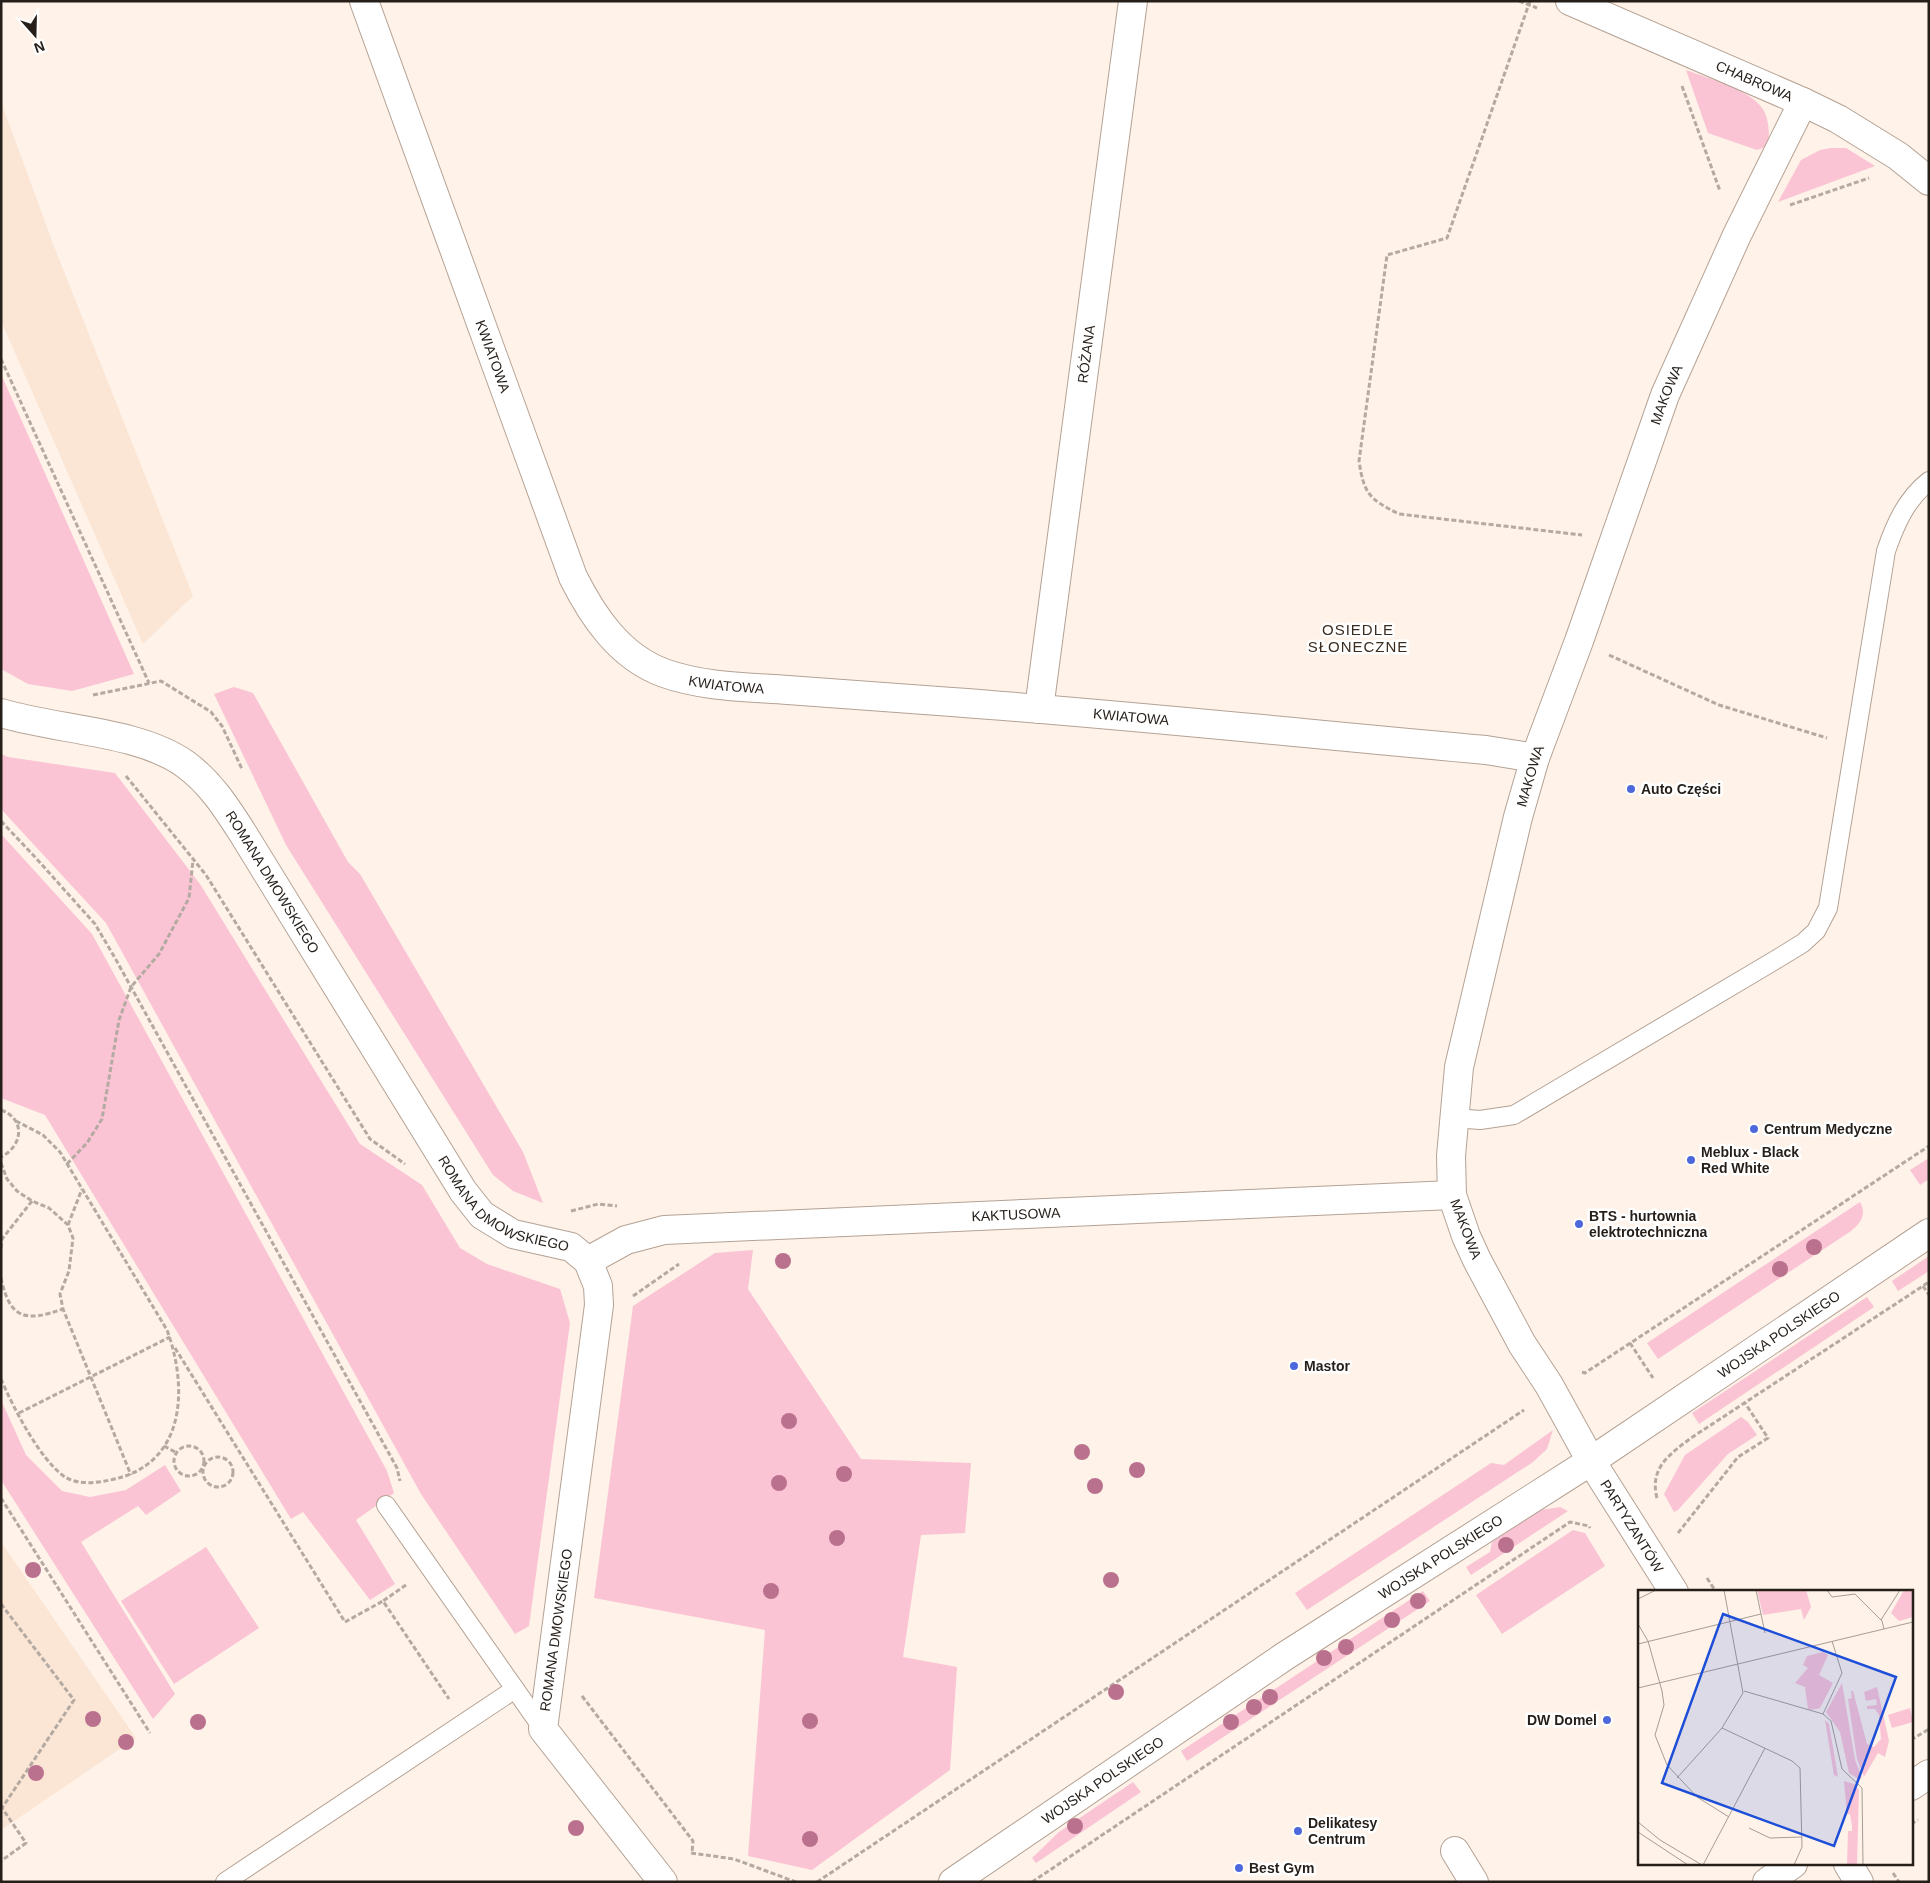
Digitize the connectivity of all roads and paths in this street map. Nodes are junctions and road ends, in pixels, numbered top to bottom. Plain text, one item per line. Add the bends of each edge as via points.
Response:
1 (364, 1) edge
2 (1132, 1) edge
3 (1519, 1) edge
4 (1570, 1) edge
5 (1529, 3) edge
6 (1538, 8) dead end
7 (1681, 84) dead end
8 (1803, 102) junction
9 (1877, 176) dead end
10 (1929, 181) edge
11 (1785, 207) dead end
12 (1745, 219) junction
13 (1, 359) edge
14 (1929, 481) edge
15 (1614, 538) junction
16 (1579, 641) junction
17 (149, 683) dead end
18 (1039, 709) junction
19 (1, 713) edge
20 (1855, 743) junction
21 (1535, 758) junction
22 (121, 769) dead end
23 (1, 821) edge
24 (193, 859) junction
25 (131, 987) junction
26 (1, 1110) edge
27 (1455, 1118) junction
28 (16, 1121) junction
29 (1929, 1146) edge
30 (1, 1157) edge
31 (1, 1163) edge
32 (67, 1164) junction
33 (408, 1166) dead end
34 (82, 1188) junction
35 (1452, 1195) junction
36 (32, 1201) junction
37 (68, 1225) junction
38 (1929, 1233) edge
39 (2, 1238) edge
40 (1, 1248) edge
41 (685, 1260) dead end
42 (588, 1261) junction
43 (1, 1278) edge
44 (1929, 1282) edge
45 (1923, 1286) junction
46 (1929, 1295) edge
47 (632, 1296) dead end
48 (64, 1309) junction
49 (170, 1337) junction
50 (173, 1346) junction
51 (91, 1377) junction
52 (1, 1379) edge
53 (1549, 1386) junction
54 (1745, 1403) junction
55 (19, 1413) junction
56 (164, 1446) junction
57 (176, 1453) junction
58 (1590, 1461) junction
59 (204, 1466) junction
60 (131, 1475) junction
61 (401, 1483) dead end
62 (1, 1498) edge
63 (1658, 1501) dead end
64 (386, 1505) dead end
65 (1673, 1525) dead end
66 (1594, 1533) dead end
67 (1678, 1533) junction
68 (1684, 1541) dead end
69 (430, 1569) junction
70 (1705, 1575) dead end
71 (1673, 1590) edge
72 (1715, 1590) edge
73 (383, 1601) junction
74 (1, 1604) edge
75 (515, 1689) junction
76 (579, 1692) dead end
77 (449, 1700) dead end
78 (543, 1729) junction
79 (1929, 1729) edge
80 (150, 1733) dead end
81 (1912, 1739) edge
82 (1929, 1774) edge
83 (1912, 1785) edge
84 (1, 1808) edge
85 (1455, 1851) dead end
86 (692, 1853) junction
87 (685, 1858) dead end
88 (1, 1861) edge
89 (1790, 1866) edge
90 (1849, 1866) edge
91 (226, 1882) edge
92 (664, 1882) edge
93 (796, 1882) edge
94 (817, 1882) edge
95 (953, 1882) edge
96 (1032, 1882) edge
97 (1474, 1882) edge
98 (1767, 1882) edge
99 (1859, 1882) edge

1 - 18 street, KWIATOWA via 573,577 584,599 618,644 638,660 664,673 724,686
2 - 18 street, RÓŻANA
3 - 5 path
4 - 8 street, CHABROWA
5 - 6 path
5 - 15 path via 1447,238 1387,255 1359,461 1368,494 1399,514
7 - 12 path via 1728,213
8 - 10 street, CHABROWA via 1885,148
8 - 12 street, MAKOWA
9 - 11 path
12 - 15 street, MAKOWA via 1665,395
13 - 17 path
14 - 20 lane via 1904,509 1886,551
15 - 16 street, MAKOWA
16 - 20 path via 1719,705 1823,738
16 - 21 street, MAKOWA
18 - 21 street, KWIATOWA via 1486,750
19 - 42 street, ROMANA DMOWSKIEGO via 155,749 185,764 204,780 242,832 463,1191 482,1215 513,1234 571,1247
20 - 27 lane via 1828,908 1816,931 1803,943 1514,1115 1480,1120
21 - 27 street, MAKOWA via 1459,1068
22 - 24 path
23 - 25 path via 95,924
24 - 25 path via 189,898 159,954
24 - 33 path via 370,1139
25 - 32 path via 119,1020 102,1119 87,1143
25 - 61 path via 392,1459
26 - 28 path
27 - 35 street, MAKOWA via 1451,1156
28 - 30 path via 19,1129 15,1146
28 - 32 path via 43,1135
29 - 53 path via 1585,1373 1573,1370
31 - 36 path via 7,1179
32 - 34 path
34 - 37 path
34 - 49 path
35 - 42 street, KAKTUSOWA via 664,1230 626,1240
35 - 53 street, MAKOWA via 1477,1260 1522,1344
36 - 37 path via 49,1208
36 - 39 path
37 - 48 path via 73,1238 69,1270 60,1294
38 - 58 street, WOJSKA POLSKIEGO
39 - 40 path
41 - 47 path
42 - 78 street, ROMANA DMOWSKIEGO via 598,1286 599,1305
43 - 48 path via 10,1305 17,1312 34,1317
44 - 45 path
45 - 46 path
45 - 54 path
48 - 51 path
49 - 50 path
49 - 51 path
50 - 56 path via 179,1410
50 - 73 path via 345,1622
51 - 55 path
51 - 60 path
52 - 55 path
53 - 58 street, MAKOWA
53 - 94 path via 1526,1399 1524,1412
54 - 63 path via 1666,1457 1656,1481
54 - 67 path via 1768,1438 1738,1457
55 - 60 path via 47,1461 66,1478 84,1483
56 - 57 path
56 - 60 path
57 - 59 path via 188,1446 195,1447 202,1452
57 - 59 path via 175,1467 184,1476 192,1477
58 - 71 street, PARTYZANTÓW
58 - 95 street, WOJSKA POLSKIEGO via 1285,1656
59 - 59 path via 204,1478 213,1487 230,1483 234,1470 224,1458 217,1456
62 - 80 path
64 - 69 lane
65 - 67 path
66 - 96 path via 1589,1526 1570,1522
67 - 68 path
69 - 73 path
69 - 75 lane
70 - 72 path
73 - 77 path
74 - 84 path via 74,1700
75 - 78 lane
75 - 91 lane
76 - 86 path via 693,1841
78 - 92 street, ROMANA DMOWSKIEGO
79 - 81 path
82 - 83 street
84 - 88 path via 26,1843
85 - 97 street
86 - 87 path
86 - 93 path via 734,1859
89 - 98 street
90 - 99 street

